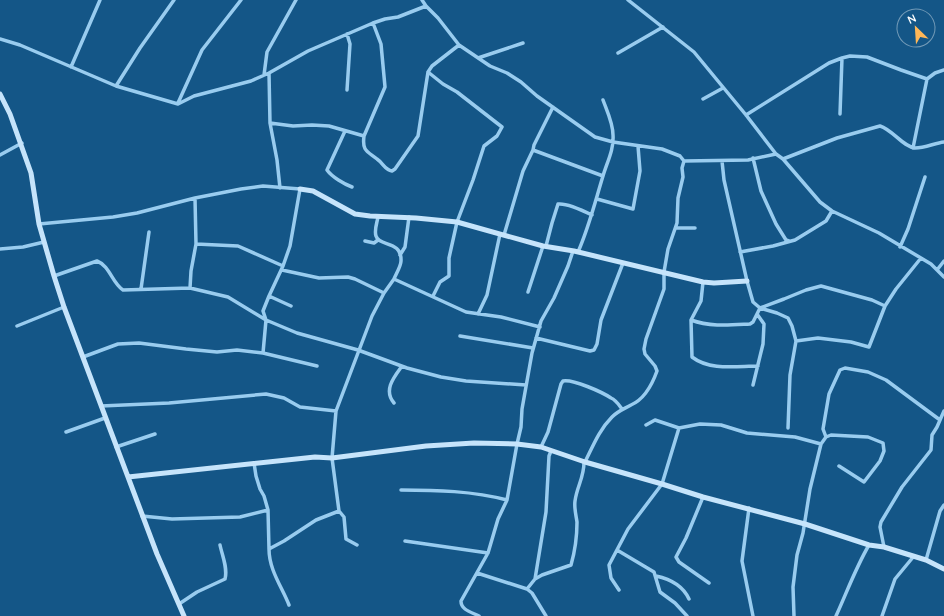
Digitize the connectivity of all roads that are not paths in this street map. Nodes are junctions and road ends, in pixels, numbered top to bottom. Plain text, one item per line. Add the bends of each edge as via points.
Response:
1 (100, 0) edge
2 (174, 0) edge
3 (241, 0) edge
4 (296, 0) edge
5 (422, 0) edge
6 (628, 0) edge
7 (426, 6) junction
8 (374, 23) junction
9 (663, 27) junction
10 (347, 34) junction
11 (0, 39) edge
12 (523, 43) dead end
13 (459, 45) junction
14 (618, 53) dead end
15 (478, 58) junction
16 (842, 58) junction
17 (71, 67) junction
18 (944, 70) edge
19 (428, 72) junction
20 (269, 73) junction
21 (264, 75) junction
22 (927, 79) junction
23 (116, 86) junction
24 (723, 88) junction
25 (347, 90) dead end
26 (0, 94) edge
27 (703, 99) dead end
28 (603, 100) dead end
29 (178, 104) junction
30 (553, 107) junction
31 (840, 114) dead end
32 (746, 115) junction
33 (270, 123) junction
34 (345, 131) junction
35 (364, 136) junction
36 (613, 142) junction
37 (944, 142) edge
38 (22, 144) junction
39 (638, 146) junction
40 (913, 148) junction
41 (533, 150) junction
42 (776, 154) junction
43 (0, 155) edge
44 (753, 158) junction
45 (783, 160) junction
46 (684, 161) junction
47 (722, 161) junction
48 (603, 176) junction
49 (925, 177) dead end
50 (352, 187) dead end
51 (280, 188) junction
52 (300, 189) junction
53 (195, 198) junction
54 (597, 199) junction
55 (832, 211) junction
56 (592, 215) junction
57 (378, 217) junction
58 (409, 218) junction
59 (457, 222) junction
60 (39, 224) junction
61 (676, 228) junction
62 (695, 228) dead end
63 (149, 232) dead end
64 (502, 234) junction
65 (378, 240) junction
66 (365, 241) dead end
67 (790, 241) junction
68 (44, 242) junction
69 (196, 244) junction
70 (545, 246) junction
71 (405, 247) junction
72 (900, 247) junction
73 (396, 248) junction
74 (0, 249) edge
75 (576, 251) junction
76 (740, 252) junction
77 (400, 255) junction
78 (921, 258) junction
79 (944, 261) edge
80 (623, 263) junction
81 (282, 268) junction
82 (937, 270) junction
83 (664, 272) junction
84 (54, 276) junction
85 (944, 277) edge
86 (394, 279) junction
87 (747, 281) junction
88 (703, 282) junction
89 (190, 288) junction
90 (141, 289) junction
91 (528, 292) dead end
92 (384, 293) junction
93 (269, 296) junction
94 (433, 296) junction
95 (291, 306) dead end
96 (885, 306) junction
97 (64, 307) junction
98 (760, 308) junction
99 (478, 314) junction
100 (757, 314) junction
101 (266, 320) junction
102 (691, 320) junction
103 (18, 326) dead end
104 (540, 326) junction
105 (460, 336) dead end
106 (536, 338) junction
107 (796, 341) junction
108 (533, 348) junction
109 (358, 350) junction
110 (263, 353) junction
111 (84, 357) junction
112 (317, 366) dead end
113 (402, 366) junction
114 (758, 366) junction
115 (526, 385) junction
116 (753, 385) dead end
117 (394, 404) dead end
118 (101, 406) junction
119 (622, 409) junction
120 (336, 411) junction
121 (944, 411) edge
122 (105, 418) junction
123 (940, 420) junction
124 (646, 424) dead end
125 (679, 428) junction
126 (788, 428) dead end
127 (66, 432) dead end
128 (155, 434) dead end
129 (826, 437) junction
130 (517, 444) junction
131 (821, 444) junction
132 (116, 447) junction
133 (541, 448) junction
134 (551, 451) junction
135 (332, 458) junction
136 (585, 462) junction
137 (254, 463) junction
138 (839, 466) dead end
139 (128, 477) junction
140 (662, 484) junction
141 (401, 490) dead end
142 (703, 497) junction
143 (507, 500) junction
144 (944, 505) edge
145 (749, 508) junction
146 (268, 510) junction
147 (339, 511) junction
148 (142, 516) junction
149 (804, 524) junction
150 (405, 541) dead end
151 (220, 545) dead end
152 (357, 545) dead end
153 (869, 545) junction
154 (884, 547) junction
155 (269, 549) junction
156 (617, 550) junction
157 (488, 553) junction
158 (914, 556) junction
159 (926, 560) junction
160 (944, 569) edge
161 (477, 573) junction
162 (656, 576) junction
163 (535, 579) junction
164 (709, 583) dead end
165 (527, 589) junction
166 (619, 590) dead end
167 (689, 599) dead end
168 (179, 604) junction
169 (289, 606) dead end
170 (184, 616) edge
171 (479, 616) edge
172 (546, 616) edge
173 (688, 616) edge
174 (753, 616) edge
175 (794, 616) edge
176 (836, 616) edge
177 (882, 616) edge

1 - 17 street
2 - 23 street
3 - 29 street via 202,50
4 - 21 street via 268,52
5 - 7 street
6 - 9 street
7 - 8 street via 398,18
7 - 13 street
8 - 10 street
8 - 35 street via 381,44 385,87
9 - 14 street
9 - 24 street via 694,52
10 - 20 street via 308,51
10 - 25 street via 350,44
11 - 17 street
12 - 15 street
13 - 15 street
13 - 19 street
15 - 30 street via 521,82
16 - 22 street via 867,57
16 - 31 street
16 - 32 street
17 - 23 street
18 - 22 street
19 - 35 street via 418,136 395,169 388,170 378,159 368,154 364,146
19 - 59 street via 502,127 497,136 484,146
20 - 21 street
20 - 33 street
21 - 29 street via 251,81 194,96
22 - 40 street
23 - 29 street
24 - 27 street
24 - 32 street
26 - 38 street
28 - 36 street via 612,126
30 - 36 street via 595,137
30 - 41 street
32 - 42 street
33 - 34 street via 329,126
33 - 51 street via 278,160
34 - 35 street
34 - 50 street via 327,170
36 - 39 street
36 - 48 street
37 - 40 street
38 - 43 street
38 - 60 street via 31,172
39 - 46 street via 662,149 680,156
39 - 54 street via 640,172 633,209
40 - 45 street via 886,127 880,126 837,138
41 - 48 street
41 - 64 street
42 - 44 street
42 - 45 street
44 - 47 street
44 - 67 street via 761,191 776,224 786,240
45 - 55 street via 820,202
46 - 47 street
46 - 61 street
47 - 76 street
48 - 54 street
49 - 72 street
51 - 52 street
51 - 53 street via 263,186
52 - 57 street via 313,191 355,214
52 - 81 street via 290,246
53 - 60 street via 137,213
53 - 69 street
54 - 56 street
55 - 67 street via 826,221
55 - 72 street via 879,233
56 - 70 street via 558,204
56 - 75 street
57 - 58 street
57 - 65 street
58 - 59 street
58 - 71 street
59 - 64 street
59 - 94 street via 449,258 449,276 440,282
60 - 68 street
61 - 62 street
61 - 83 street via 668,249
63 - 90 street
64 - 70 street
64 - 99 street via 487,295
65 - 66 street via 374,243
65 - 73 street
67 - 76 street
68 - 74 street
68 - 84 street
69 - 81 street via 238,246
69 - 89 street
70 - 75 street
70 - 91 street
71 - 73 street
71 - 77 street
72 - 78 street
73 - 77 street
75 - 80 street
75 - 104 street
76 - 87 street
77 - 86 street via 401,262
78 - 82 street
78 - 96 street
79 - 82 street
80 - 83 street
80 - 106 street via 601,320 594,350
81 - 92 street via 319,278 348,277
81 - 93 street
82 - 85 street
83 - 88 street
83 - 119 street via 664,288 644,349 657,371 648,392 633,405
84 - 90 street via 98,261 123,290
84 - 97 street
86 - 92 street
86 - 94 street
87 - 88 street
87 - 98 street via 753,302
88 - 102 street via 701,301
89 - 90 street
89 - 101 street via 228,297
92 - 109 street
93 - 95 street
93 - 101 street via 263,311
94 - 99 street via 466,312
96 - 98 street via 821,286
96 - 107 street via 869,347 818,338
97 - 103 street
97 - 111 street
98 - 100 street
98 - 107 street via 788,318
99 - 104 street
100 - 102 street via 750,324 712,325
100 - 114 street via 764,324
101 - 109 street via 297,333
101 - 110 street
102 - 114 street via 692,357 696,360 715,367
104 - 106 street
105 - 108 street
106 - 108 street
107 - 126 street via 790,375
108 - 115 street
109 - 113 street
109 - 120 street
110 - 111 street via 236,350 217,352 139,343 118,344
110 - 112 street
111 - 118 street
113 - 115 street via 466,381
113 - 117 street via 392,379 388,392
114 - 116 street
115 - 130 street
118 - 120 street via 266,394 284,398 300,407
118 - 122 street
119 - 133 street via 611,397 563,381
119 - 136 street via 605,424
120 - 135 street
121 - 123 street
122 - 127 street
122 - 132 street
123 - 129 street via 886,380 875,374 845,368 840,370 829,394 823,429
123 - 154 street via 932,435 931,450 902,487 881,522
124 - 125 street via 655,420
125 - 131 street via 700,424 721,425 748,432 795,437
125 - 140 street
128 - 132 street
129 - 131 street
129 - 138 street via 868,437 883,443 884,451 880,460 864,482
130 - 133 street
130 - 135 street via 426,446
130 - 143 street
131 - 149 street
132 - 139 street
133 - 134 street
134 - 136 street
134 - 163 street via 546,512
135 - 137 street via 315,457
135 - 147 street
136 - 140 street
136 - 163 street via 575,499 577,522 570,565
137 - 139 street
137 - 146 street
139 - 148 street
140 - 142 street
140 - 156 street via 628,529
141 - 143 street via 454,492
142 - 145 street
142 - 164 street via 676,557 679,562
143 - 157 street via 498,519
144 - 159 street
145 - 149 street
145 - 174 street via 742,561
146 - 148 street via 240,517 172,519
146 - 155 street
147 - 152 street via 344,517 346,539
147 - 155 street via 316,520
148 - 168 street
149 - 153 street
149 - 175 street via 793,587
150 - 157 street
151 - 168 street via 225,579 196,592
153 - 154 street
153 - 176 street
154 - 158 street
155 - 169 street via 269,559
156 - 162 street via 652,570
156 - 166 street via 609,565 609,572
157 - 161 street
158 - 159 street
158 - 177 street via 895,579
159 - 160 street
161 - 165 street
161 - 171 street via 461,600 461,605
162 - 167 street via 668,578 686,591
162 - 173 street via 660,592
163 - 165 street
165 - 172 street
168 - 170 street

